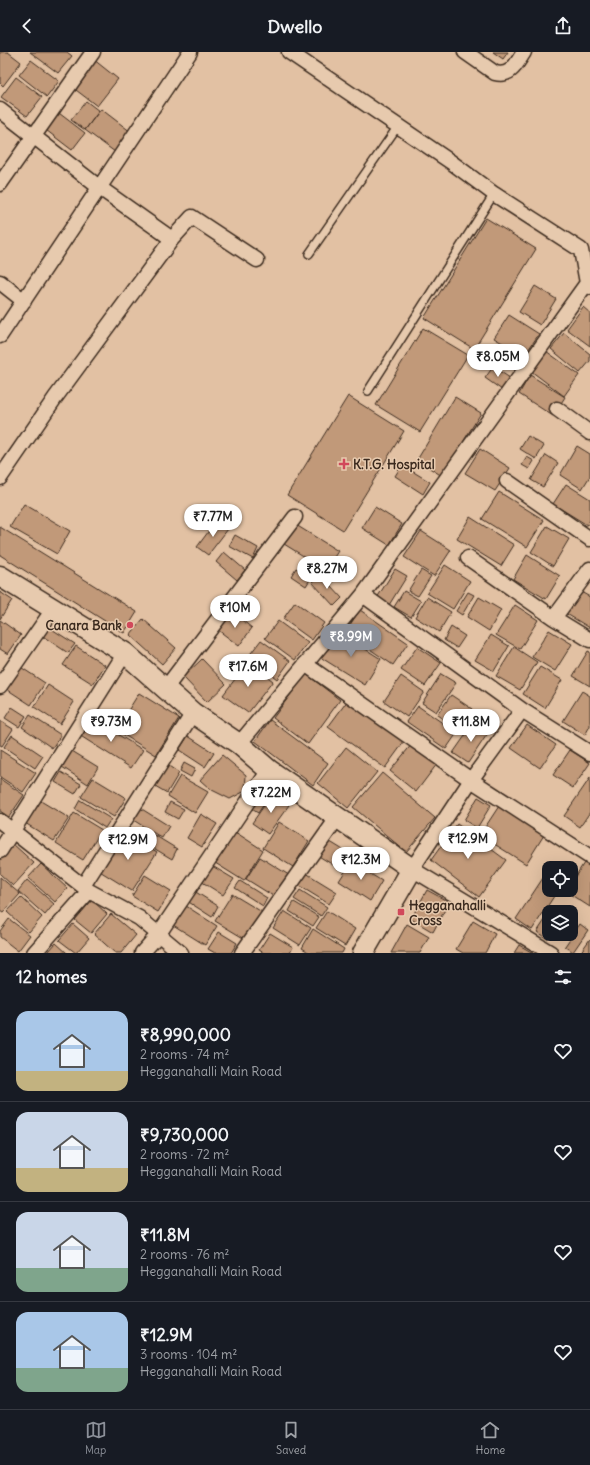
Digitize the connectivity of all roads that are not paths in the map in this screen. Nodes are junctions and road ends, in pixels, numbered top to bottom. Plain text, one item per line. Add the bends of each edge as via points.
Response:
1 (94, 52) edge
2 (190, 52) edge
3 (289, 52) edge
4 (465, 52) edge
5 (524, 52) edge
6 (0, 110) edge
7 (398, 126) junction
8 (34, 136) junction
9 (0, 184) edge
10 (100, 188) junction
11 (494, 194) junction
12 (172, 238) junction
13 (309, 254) dead end
14 (258, 260) dead end
15 (0, 282) edge
16 (589, 285) edge
17 (24, 301) junction
18 (0, 336) edge
19 (368, 391) dead end
20 (557, 409) dead end
21 (590, 433) edge
22 (0, 478) edge
23 (507, 481) dead end
24 (295, 517) dead end
25 (590, 539) edge
26 (468, 558) dead end
27 (590, 569) edge
28 (0, 576) edge
29 (364, 595) junction
30 (54, 608) junction
31 (554, 618) junction
32 (590, 640) edge
33 (125, 653) junction
34 (305, 664) junction
35 (0, 686) edge
36 (165, 689) junction
37 (522, 710) junction
38 (193, 713) junction
39 (239, 744) junction
40 (590, 753) edge
41 (269, 770) junction
42 (470, 780) junction
43 (338, 817) junction
44 (0, 821) edge
45 (14, 831) junction
46 (0, 851) edge
47 (590, 857) edge
48 (412, 869) junction
49 (86, 889) junction
50 (158, 935) junction
51 (365, 952) edge
52 (34, 953) edge
53 (142, 953) edge
54 (182, 953) edge
55 (242, 953) edge
56 (551, 953) edge

1 - 8 street
2 - 10 street
3 - 7 street
4 - 5 street via 495,73 501,74 511,71
6 - 8 street
7 - 11 street
7 - 13 lane
8 - 9 street
8 - 10 street
10 - 12 street
10 - 17 street
11 - 16 street via 581,250
11 - 19 lane
12 - 14 street via 192,217
12 - 22 street
15 - 17 street
16 - 29 street
17 - 18 street
20 - 21 street
23 - 25 street
24 - 36 street
26 - 31 street
27 - 31 street
28 - 30 main road
29 - 34 street
29 - 37 street
30 - 33 main road
30 - 35 street
31 - 32 street
33 - 36 main road
33 - 45 street
34 - 39 street
34 - 42 street
36 - 38 main road
37 - 40 street
37 - 42 street
38 - 39 main road
38 - 49 street
39 - 41 main road
41 - 43 main road
41 - 50 street
42 - 47 street
42 - 48 street
43 - 48 main road
43 - 55 street
44 - 45 street
45 - 46 street
45 - 49 street
48 - 51 main road
48 - 56 street
49 - 50 street via 139,918
49 - 52 street
50 - 53 street
50 - 54 street

